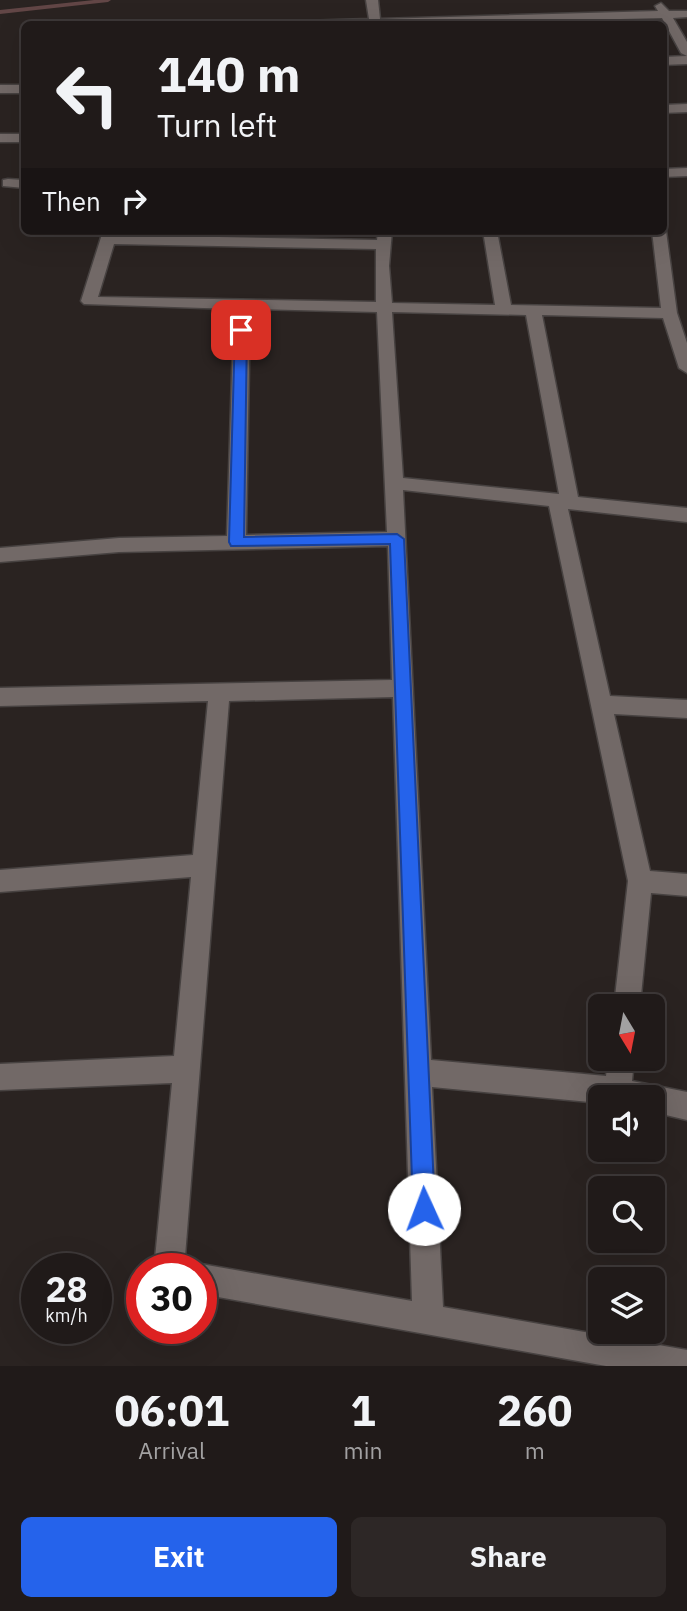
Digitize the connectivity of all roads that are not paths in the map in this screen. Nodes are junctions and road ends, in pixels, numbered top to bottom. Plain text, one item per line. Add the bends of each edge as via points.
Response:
1 (372, 0) edge
2 (657, 0) edge
3 (687, 13) edge
4 (665, 14) junction
5 (375, 21) edge
6 (400, 21) edge
7 (687, 53) edge
8 (687, 60) edge
9 (667, 61) edge
10 (0, 89) edge
11 (21, 89) edge
12 (687, 108) edge
13 (667, 109) edge
14 (0, 138) edge
15 (21, 138) edge
16 (687, 172) edge
17 (667, 173) edge
18 (8, 183) dead end
19 (21, 184) edge
20 (109, 235) edge
21 (491, 235) edge
22 (659, 235) edge
23 (384, 238) edge
24 (242, 304) junction
25 (384, 307) junction
26 (504, 309) junction
27 (533, 310) junction
28 (669, 313) junction
29 (681, 335) edge
30 (687, 368) edge
31 (394, 483) junction
32 (564, 501) junction
33 (687, 515) edge
34 (397, 539) junction
35 (236, 542) junction
36 (0, 555) edge
37 (403, 688) junction
38 (219, 692) junction
39 (0, 697) edge
40 (602, 704) junction
41 (687, 709) edge
42 (204, 865) junction
43 (0, 881) edge
44 (640, 881) junction
45 (687, 885) edge
46 (628, 994) edge
47 (186, 1069) junction
48 (419, 1072) junction
49 (0, 1077) edge
50 (588, 1088) edge
51 (665, 1101) edge
52 (687, 1106) edge
53 (170, 1253) edge
54 (217, 1282) edge
55 (428, 1319) junction
56 (687, 1365) edge

1 - 5 street
2 - 4 street
3 - 4 street
4 - 6 street via 473,15
4 - 7 street
8 - 9 street
10 - 11 street
12 - 13 street
14 - 15 street
16 - 17 street
18 - 19 street
20 - 23 street
20 - 24 street via 89,301
21 - 26 street
22 - 28 street
23 - 25 street
24 - 25 street
24 - 35 street
25 - 26 street
25 - 31 street
26 - 27 street
27 - 28 street
27 - 32 street
28 - 29 street
29 - 30 street
31 - 32 street
31 - 34 street
32 - 33 street
32 - 40 street
34 - 35 street
34 - 37 street
35 - 36 street
37 - 38 street
37 - 48 street
38 - 39 street
38 - 42 street
40 - 41 street
40 - 44 street
42 - 43 street
42 - 47 street
44 - 45 street
44 - 46 street
47 - 49 street
47 - 53 street
48 - 50 street
48 - 55 street
51 - 52 street
54 - 55 street
55 - 56 street

